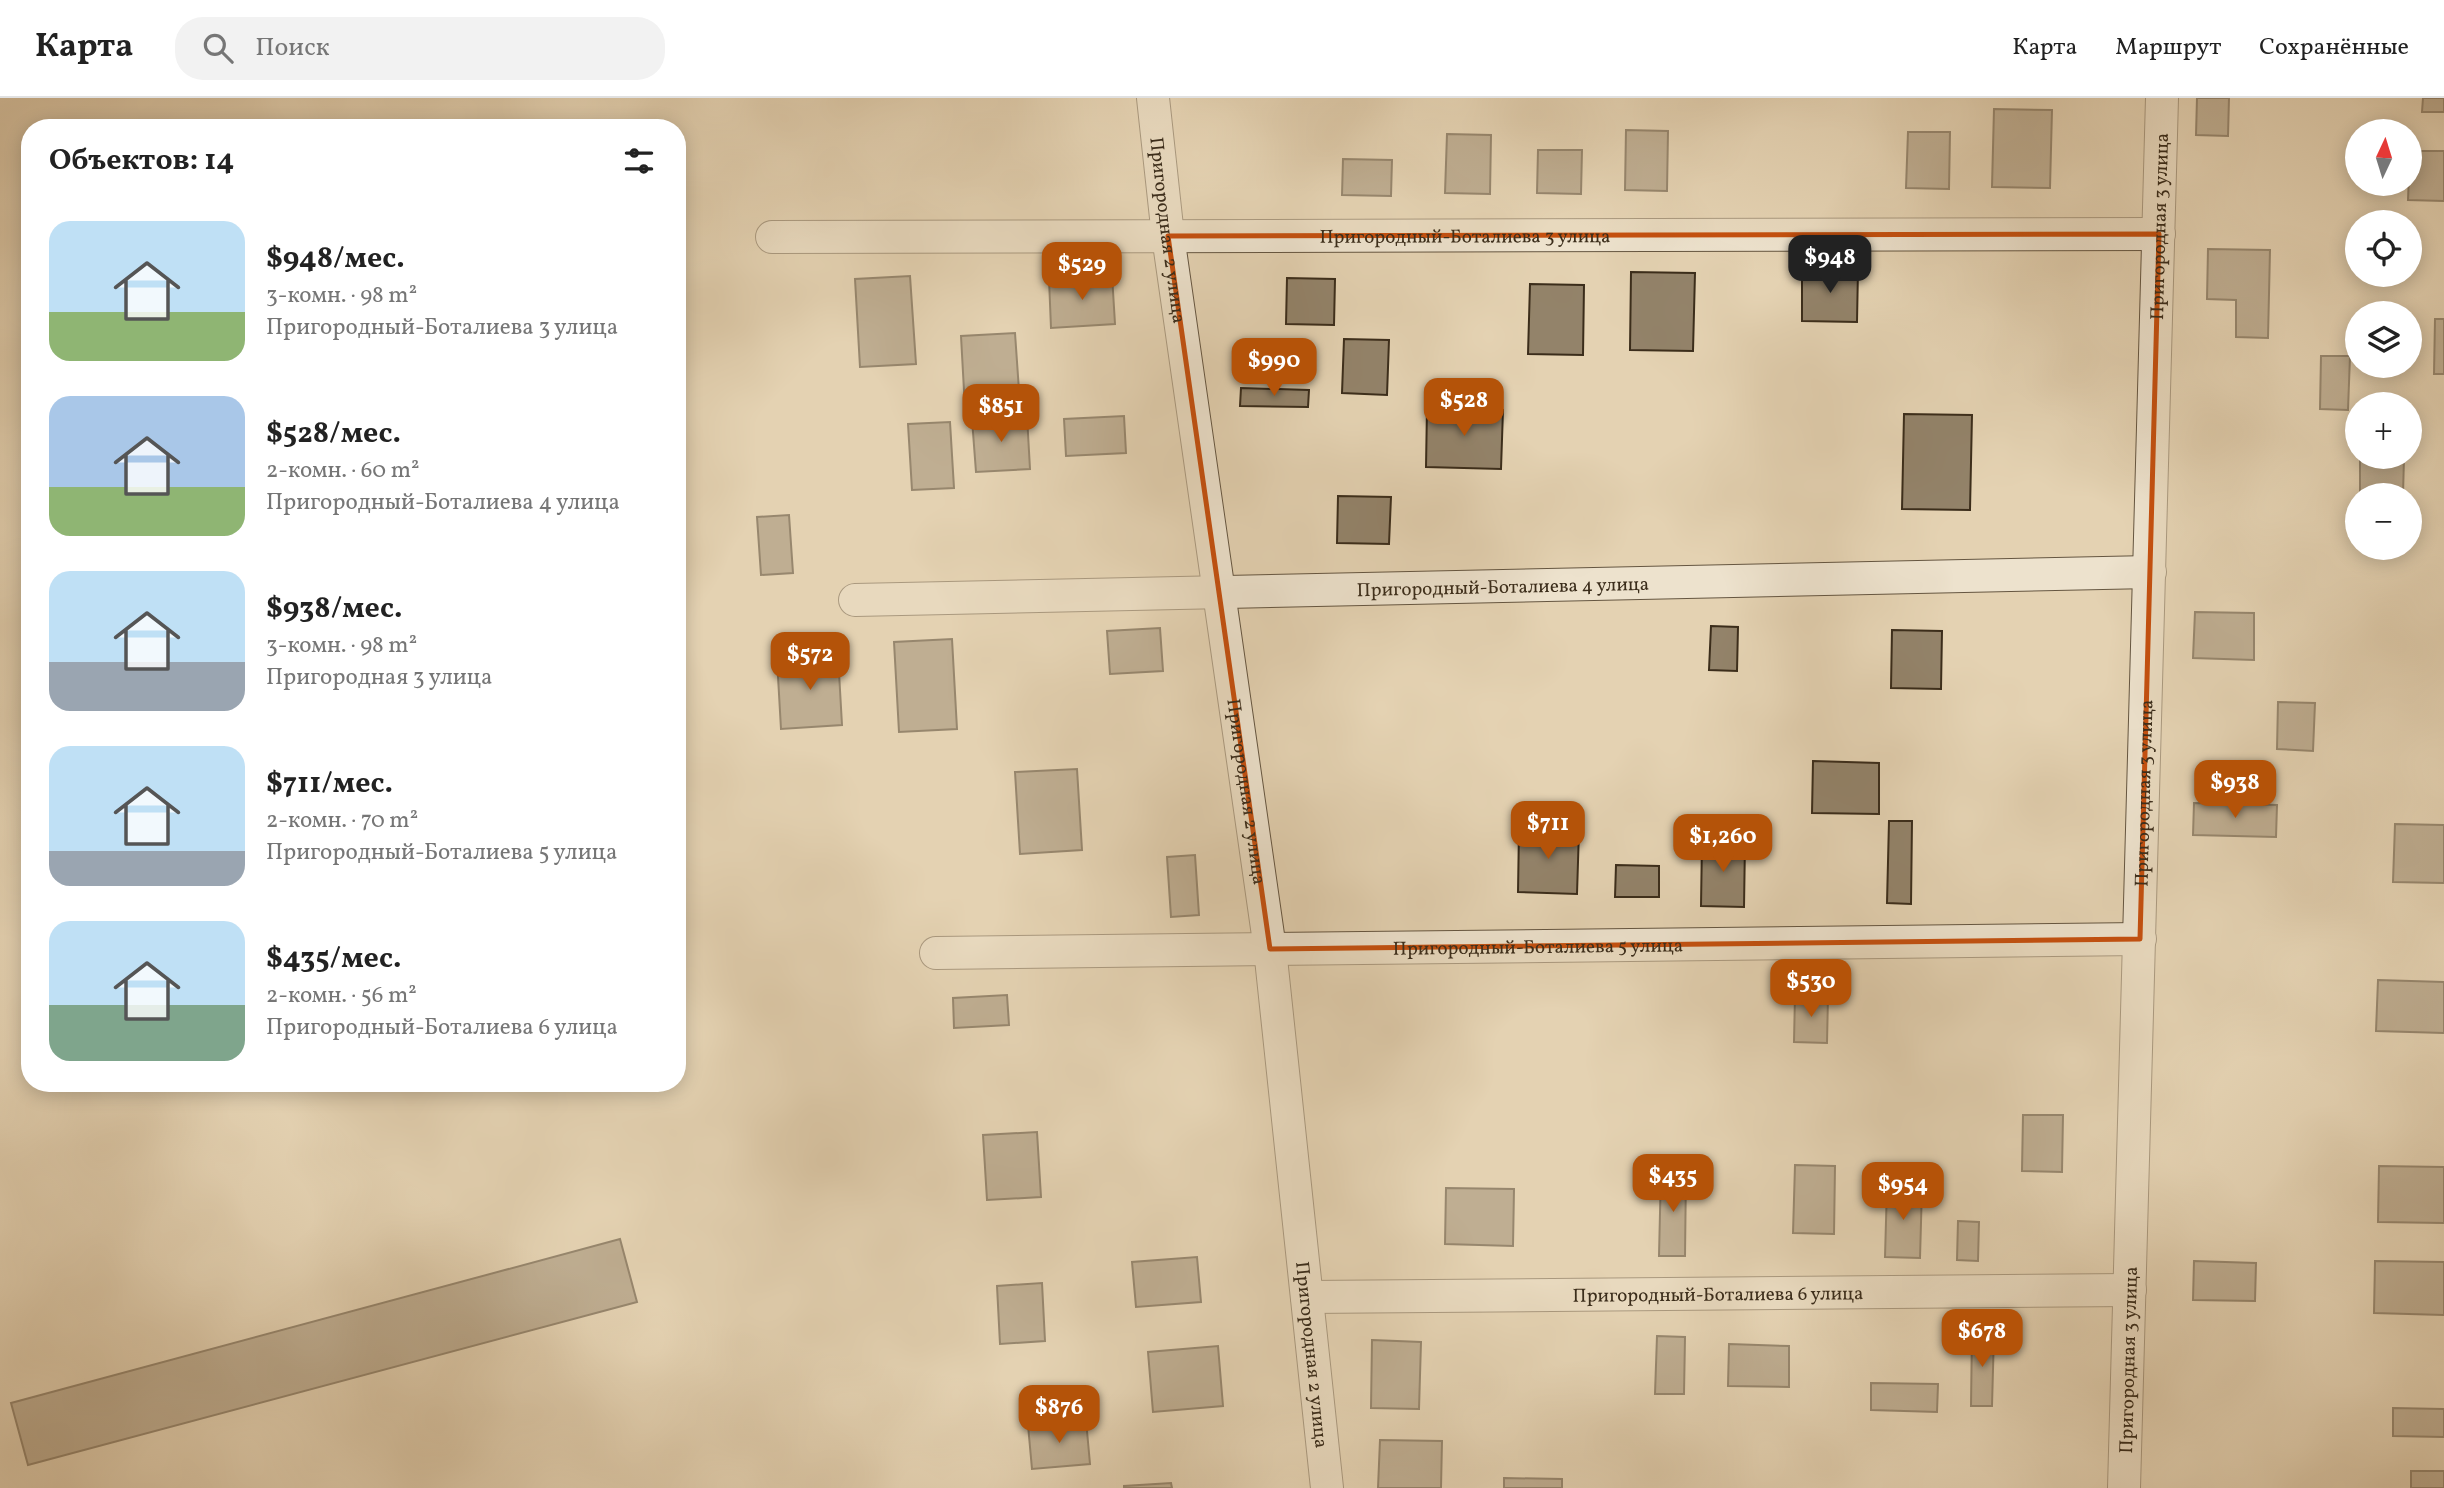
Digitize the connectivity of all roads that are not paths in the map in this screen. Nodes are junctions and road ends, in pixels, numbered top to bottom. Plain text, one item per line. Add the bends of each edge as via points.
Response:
1 (1153, 98) edge
2 (2162, 98) edge
3 (2159, 233) junction
4 (1168, 236) junction
5 (772, 237) dead end
6 (2150, 572) junction
7 (1219, 591) junction
8 (855, 600) dead end
9 (2140, 939) junction
10 (1270, 948) junction
11 (936, 953) dead end
12 (2130, 1290) junction
13 (1307, 1297) junction
14 (1327, 1488) edge
15 (2124, 1488) edge

1 - 4 street, Пригородная 2 улица
2 - 3 street, Пригородная 3 улица
3 - 4 street, Пригородный-Боталиева 3 улица
3 - 6 street, Пригородная 3 улица
4 - 5 street, Пригородный-Боталиева 3 улица
4 - 7 street, Пригородная 2 улица
6 - 7 street, Пригородный-Боталиева 4 улица
6 - 9 street, Пригородная 3 улица
7 - 8 street, Пригородный-Боталиева 4 улица
7 - 10 street, Пригородная 2 улица
9 - 10 street, Пригородный-Боталиева 5 улица
9 - 12 street, Пригородная 3 улица
10 - 11 street, Пригородный-Боталиева 5 улица
10 - 13 street, Пригородная 2 улица
12 - 13 street, Пригородный-Боталиева 6 улица
12 - 15 street, Пригородная 3 улица
13 - 14 street, Пригородная 2 улица

